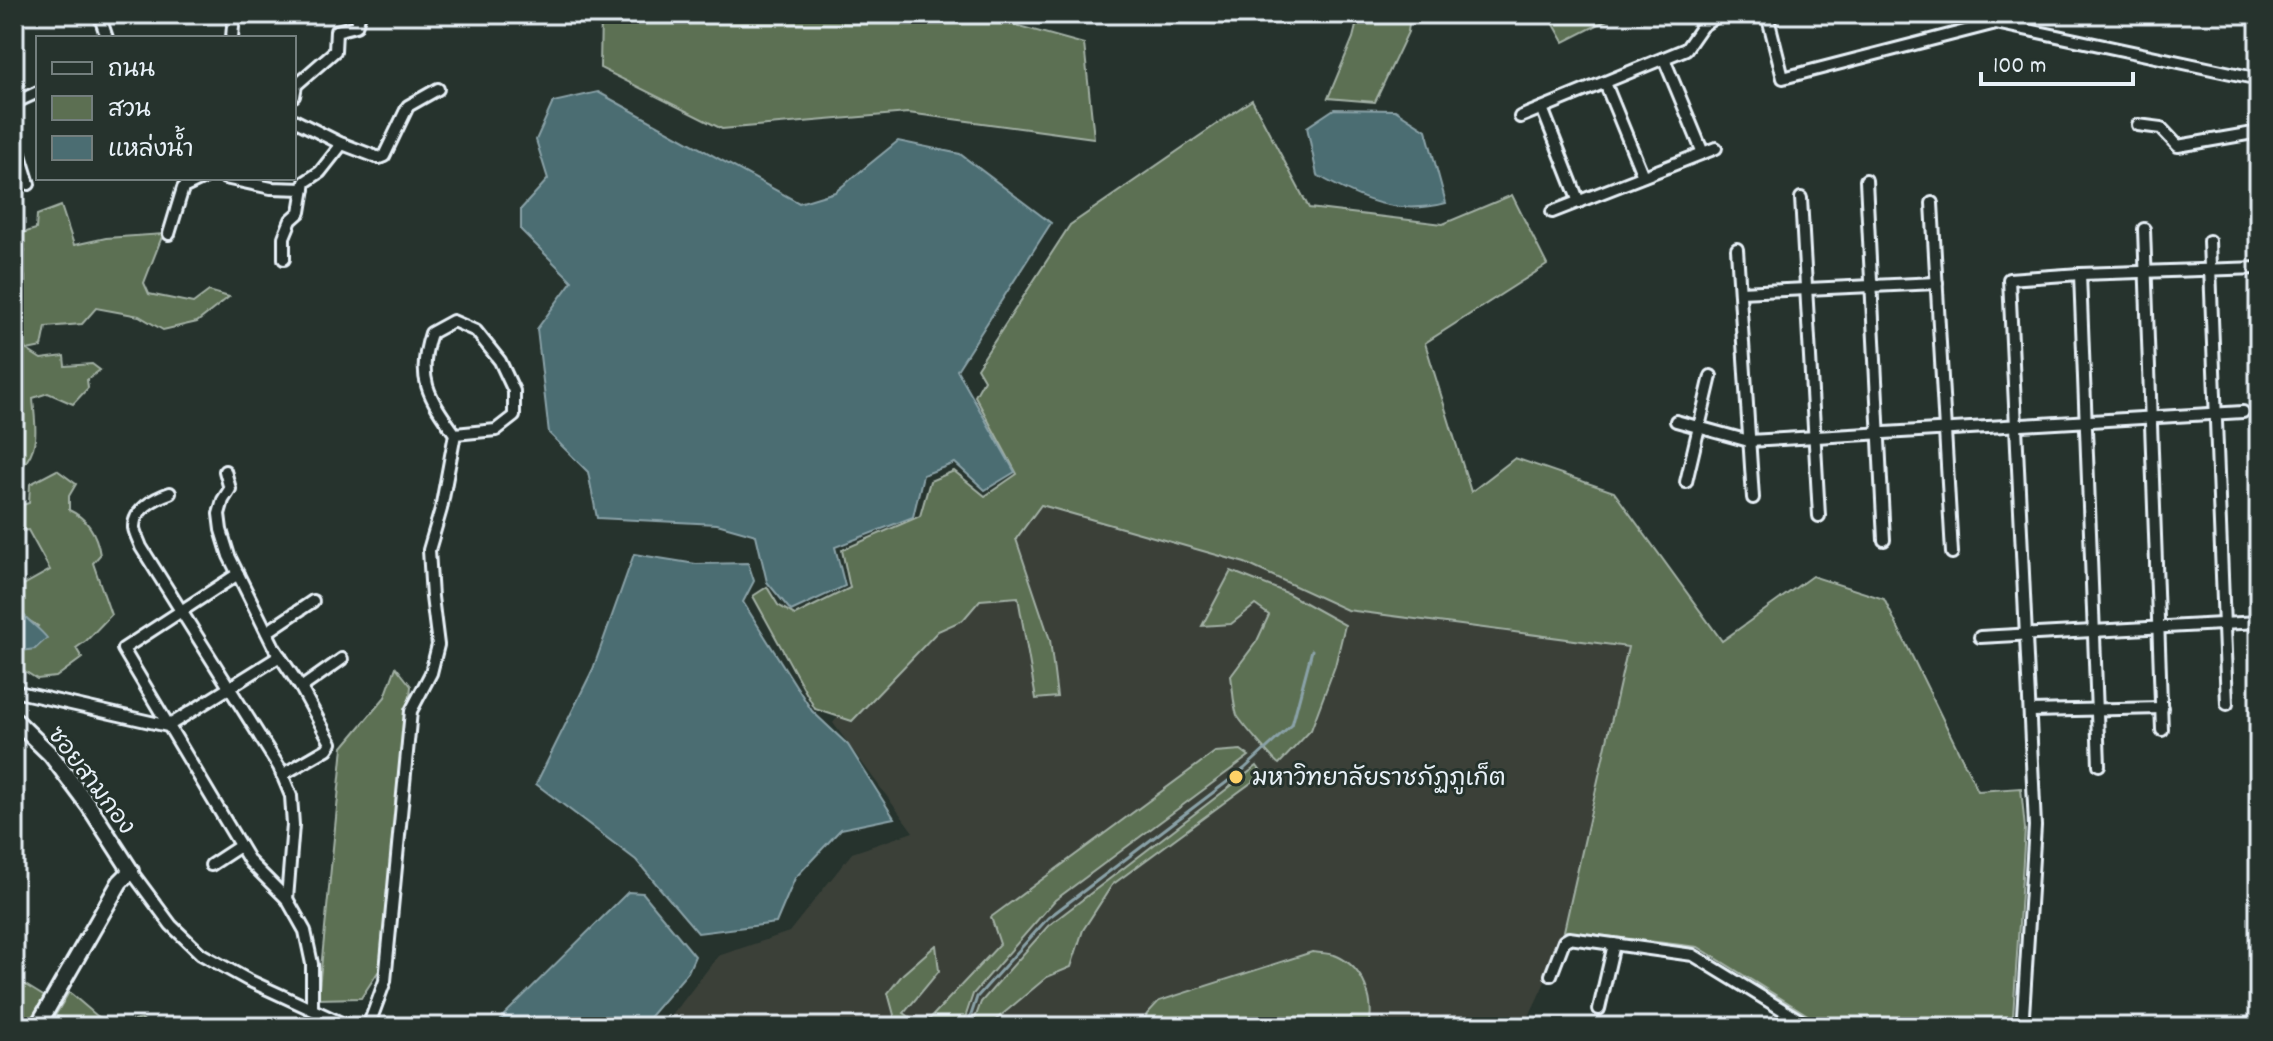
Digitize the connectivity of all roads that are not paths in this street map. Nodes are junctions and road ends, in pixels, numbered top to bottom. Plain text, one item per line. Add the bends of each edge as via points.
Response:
1 (99, 14) edge
2 (234, 14) edge
3 (360, 14) edge
4 (1720, 14) edge
5 (1767, 14) edge
6 (106, 36) edge
7 (232, 36) edge
8 (1664, 59) junction
9 (2259, 79) edge
10 (1605, 83) junction
11 (14, 84) edge
12 (296, 85) edge
13 (438, 89) dead end
14 (36, 93) edge
15 (17, 101) edge
16 (1542, 108) junction
17 (1520, 117) dead end
18 (296, 121) edge
19 (2138, 125) dead end
20 (2259, 132) edge
21 (14, 135) edge
22 (342, 144) junction
23 (1716, 148) dead end
24 (1703, 153) junction
25 (1643, 176) junction
26 (200, 180) edge
27 (234, 180) edge
28 (1866, 180) dead end
29 (29, 184) dead end
30 (304, 189) junction
31 (1801, 198) dead end
32 (1579, 202) junction
33 (1932, 203) dead end
34 (1552, 212) dead end
35 (2144, 229) dead end
36 (169, 234) dead end
37 (2209, 241) dead end
38 (1737, 249) dead end
39 (284, 259) dead end
40 (2259, 266) edge
41 (2210, 269) junction
42 (2145, 271) junction
43 (2080, 274) junction
44 (1937, 283) junction
45 (1871, 286) junction
46 (1806, 290) junction
47 (1740, 292) junction
48 (1711, 376) dead end
49 (2243, 412) dead end
50 (2215, 414) junction
51 (2151, 417) junction
52 (1676, 421) dead end
53 (2085, 421) junction
54 (2016, 425) junction
55 (1699, 427) junction
56 (1944, 430) junction
57 (1877, 433) junction
58 (455, 434) junction
59 (1814, 437) junction
60 (1749, 441) junction
61 (225, 471) dead end
62 (1686, 482) dead end
63 (170, 493) dead end
64 (1753, 498) dead end
65 (1819, 516) dead end
66 (1884, 540) dead end
67 (1952, 553) dead end
68 (238, 574) junction
69 (313, 601) dead end
70 (183, 611) junction
71 (2259, 622) edge
72 (2224, 624) junction
73 (2159, 628) junction
74 (2096, 631) junction
75 (267, 632) junction
76 (2026, 635) junction
77 (1980, 637) dead end
78 (280, 656) junction
79 (342, 659) dead end
80 (229, 687) junction
81 (301, 688) junction
82 (14, 691) edge
83 (2227, 704) dead end
84 (2162, 708) junction
85 (2031, 711) junction
86 (2098, 711) junction
87 (14, 719) edge
88 (168, 726) junction
89 (2162, 730) dead end
90 (2099, 765) dead end
91 (282, 775) junction
92 (240, 846) junction
93 (211, 865) dead end
94 (131, 871) junction
95 (287, 899) junction
96 (1614, 944) junction
97 (1551, 975) dead end
98 (312, 1008) junction
99 (1599, 1009) dead end
100 (44, 1024) edge
101 (350, 1027) edge
102 (368, 1027) edge
103 (1811, 1027) edge
104 (2026, 1027) edge

1 - 6 street
2 - 7 street
3 - 12 street via 356,26 336,31 335,51
4 - 8 street via 1702,26 1686,49
5 - 9 street via 1783,78 1996,23
8 - 10 street
8 - 24 street
10 - 16 street
10 - 25 street
11 - 15 street
13 - 22 street via 408,106 382,158
14 - 15 street
16 - 17 street
16 - 32 street
18 - 22 street
19 - 20 street via 2161,128 2178,146
21 - 29 street
22 - 30 street
23 - 24 street
24 - 25 street
25 - 32 street
26 - 36 street via 183,188
27 - 30 street
28 - 45 street
30 - 39 street via 300,212 284,237
31 - 46 street
32 - 34 street
33 - 44 street
35 - 42 street
37 - 41 street
38 - 47 street
40 - 41 street
41 - 42 street
41 - 50 street
42 - 43 street
42 - 51 street
43 - 53 street
43 - 54 street via 2009,279
44 - 45 street
44 - 56 street
45 - 46 street
45 - 57 street
46 - 47 street
46 - 59 street
47 - 60 street
48 - 55 street
49 - 50 street
50 - 51 street
50 - 72 street
51 - 53 street
51 - 73 street
52 - 55 street
53 - 54 street
53 - 74 street
54 - 56 street
54 - 76 street
55 - 60 street
55 - 62 street
56 - 57 street
56 - 67 street
57 - 59 street
57 - 66 street
58 - 58 street via 496,430 514,416 514,391 500,361 476,331 453,321 431,333 423,375
58 - 102 street via 429,550 438,645 431,673 411,711 385,981
59 - 60 street
59 - 65 street
60 - 64 street
61 - 68 street via 230,489 220,507 221,530
63 - 70 street via 142,509 135,531
68 - 70 street
68 - 75 street
69 - 75 street
70 - 80 street
70 - 88 street via 123,649
71 - 72 street
72 - 73 street
72 - 83 street
73 - 74 street
73 - 84 street
74 - 76 street
74 - 86 street
75 - 78 street
76 - 77 street
76 - 85 street
78 - 80 street
78 - 81 street
79 - 81 street
80 - 88 street
80 - 91 street
81 - 91 street via 331,743
82 - 88 street
84 - 86 street
84 - 89 street
85 - 86 street
85 - 104 street via 2035,826
86 - 90 street
87 - 94 street, ซอยสามกอง via 51,755
88 - 92 street
91 - 95 street via 291,796 293,825
92 - 93 street
92 - 95 street
94 - 98 street via 171,925 201,954
94 - 100 street via 120,882
95 - 98 street via 305,931
96 - 97 street via 1565,939
96 - 99 street
96 - 103 street via 1693,955
98 - 101 street

